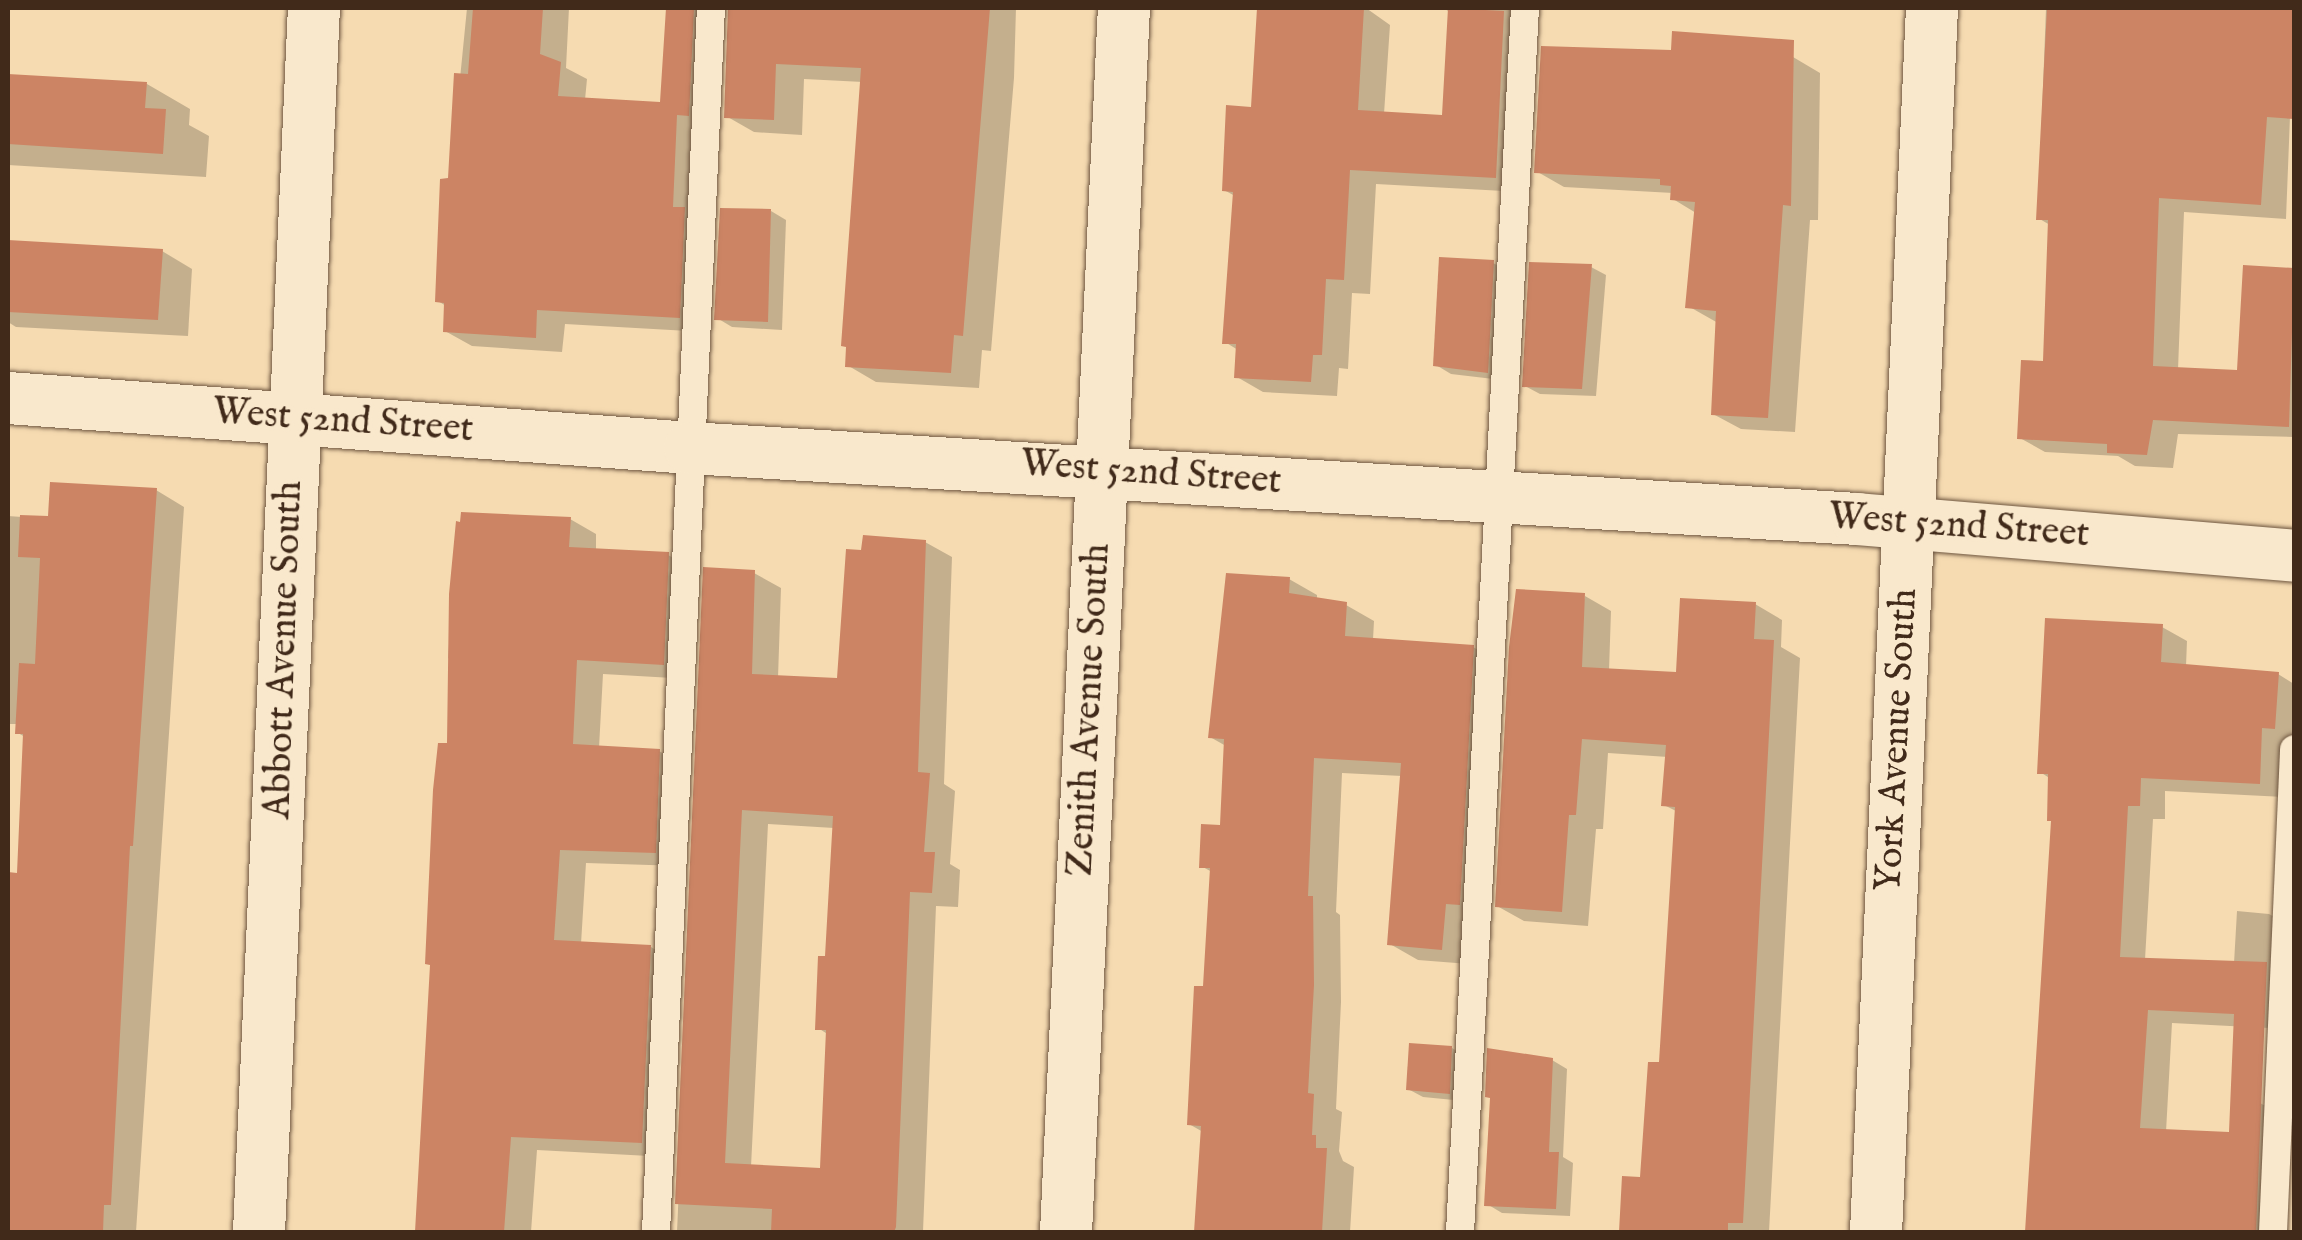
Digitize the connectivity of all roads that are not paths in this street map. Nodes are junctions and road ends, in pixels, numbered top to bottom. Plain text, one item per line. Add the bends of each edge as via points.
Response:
1 (314, 8) edge
2 (711, 8) edge
3 (1124, 8) edge
4 (1525, 8) edge
5 (1932, 8) edge
6 (8, 398) edge
7 (295, 418) junction
8 (690, 448) junction
9 (1103, 470) junction
10 (1502, 497) junction
11 (1908, 522) junction
12 (2294, 556) edge
13 (2294, 748) edge
14 (259, 1232) edge
15 (656, 1232) edge
16 (1066, 1232) edge
17 (1460, 1232) edge
18 (1876, 1232) edge
19 (2273, 1232) edge

1 - 7 street, Abbott Avenue South
2 - 8 lane
3 - 9 street, Zenith Avenue South
4 - 10 lane
5 - 11 street, York Avenue South
6 - 7 street, West 52nd Street
7 - 8 street, West 52nd Street
7 - 14 street, Abbott Avenue South
8 - 9 street, West 52nd Street
8 - 15 lane
9 - 10 street, West 52nd Street
9 - 16 street, Zenith Avenue South
10 - 11 street, West 52nd Street
10 - 17 lane
11 - 12 street, West 52nd Street
11 - 18 street, York Avenue South
13 - 19 lane

